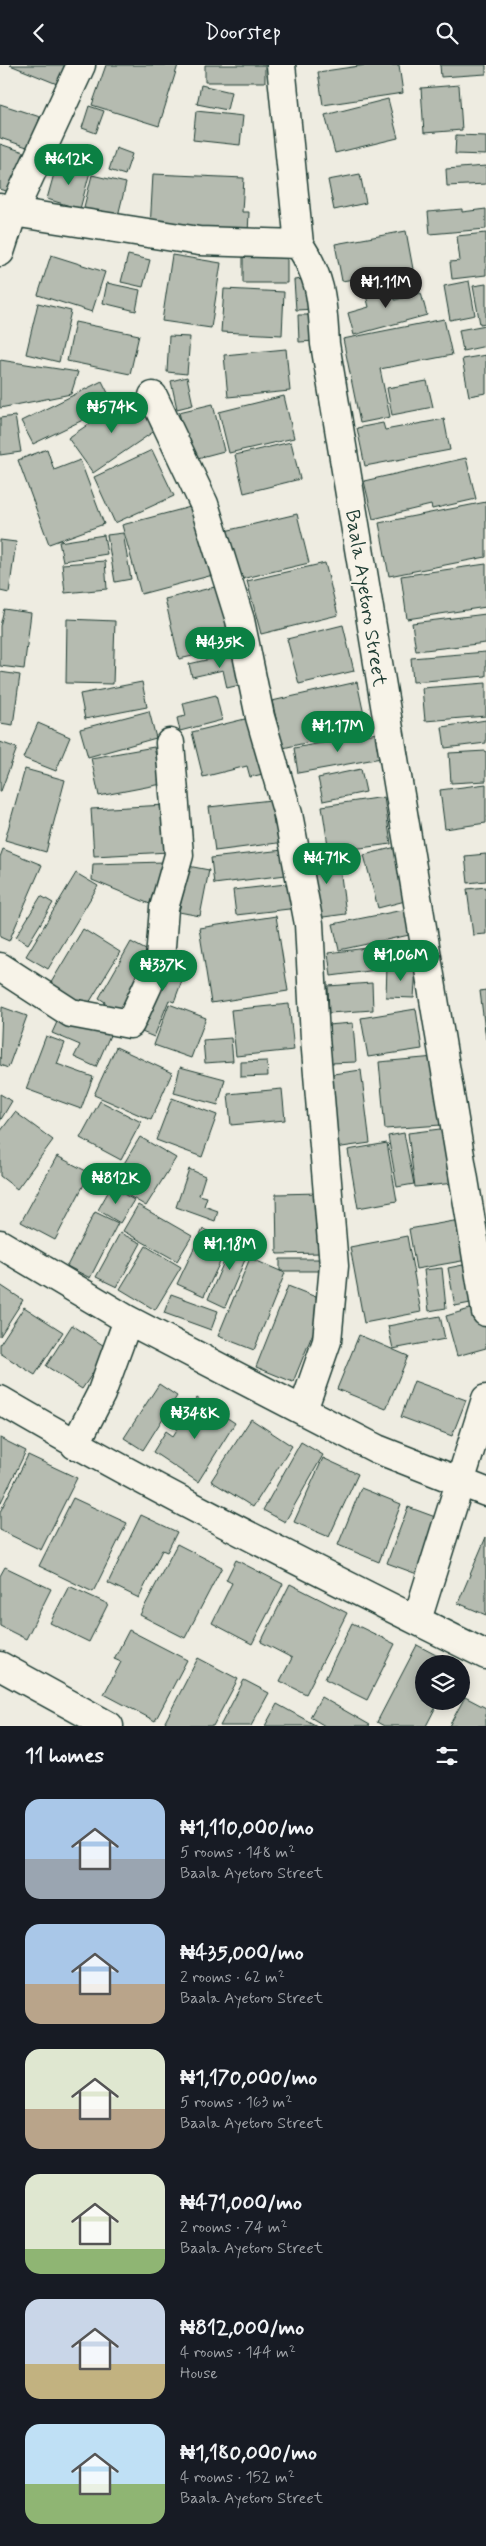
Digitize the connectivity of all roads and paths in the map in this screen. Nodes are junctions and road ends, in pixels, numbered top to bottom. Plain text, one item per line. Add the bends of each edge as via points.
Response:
1 (81, 65) edge
2 (281, 65) edge
3 (6, 210) edge
4 (299, 245) junction
5 (0, 252) edge
6 (153, 396) dead end
7 (170, 743) dead end
8 (0, 967) edge
9 (0, 1244) edge
10 (486, 1312) edge
11 (128, 1320) junction
12 (486, 1399) edge
13 (0, 1400) edge
14 (303, 1410) junction
15 (75, 1445) junction
16 (460, 1481) junction
17 (486, 1492) edge
18 (417, 1620) junction
19 (486, 1655) edge
20 (0, 1666) edge
21 (109, 1726) edge

1 - 3 street
2 - 4 street, Baala Ayetoro Street
3 - 4 street via 199,241
3 - 5 street
4 - 10 street, Baala Ayetoro Street via 313,266 321,293 325,344
6 - 14 street via 204,504 240,620 260,717 288,814 309,924 334,1266 327,1341
7 - 8 street via 179,855 164,908 160,959 130,1024 71,1013
9 - 11 street
11 - 14 street
11 - 15 street via 101,1393
12 - 16 street
13 - 15 street
14 - 16 street via 377,1449
15 - 18 street
16 - 17 street
16 - 18 street
18 - 19 street
20 - 21 street

